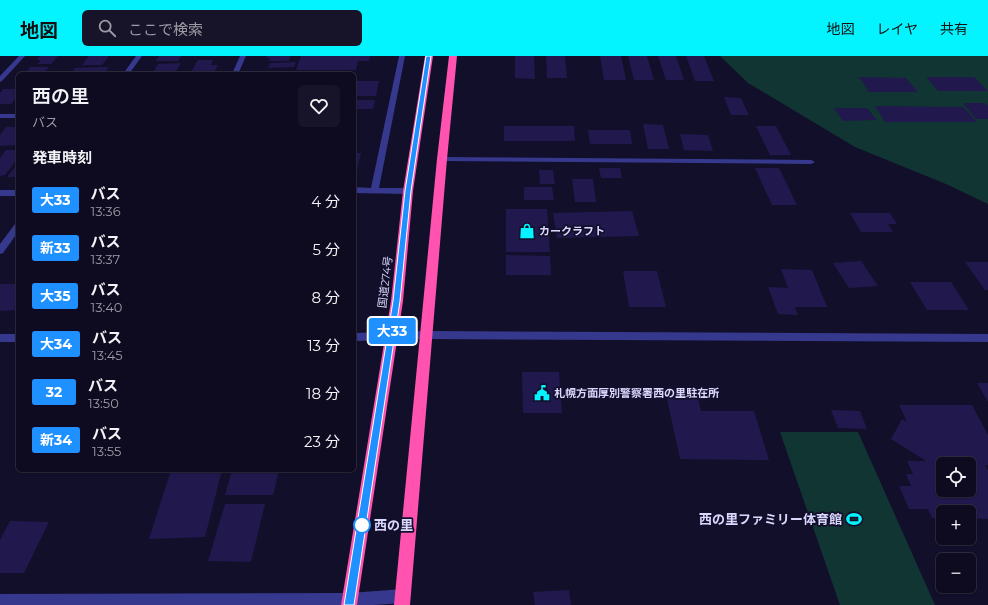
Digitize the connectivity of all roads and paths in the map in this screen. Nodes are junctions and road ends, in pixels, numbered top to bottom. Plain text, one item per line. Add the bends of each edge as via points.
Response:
1 (22, 56) edge
2 (139, 56) edge
3 (243, 56) edge
4 (402, 56) edge
5 (429, 56) edge
6 (453, 56) edge
7 (127, 72) edge
8 (236, 72) edge
9 (0, 80) edge
10 (0, 116) edge
11 (16, 116) edge
12 (442, 159) junction
13 (811, 162) dead end
14 (356, 190) edge
15 (375, 190) junction
16 (408, 191) junction
17 (16, 192) edge
18 (0, 193) edge
19 (16, 229) edge
20 (0, 251) edge
21 (426, 335) junction
22 (391, 336) junction
23 (356, 337) edge
24 (0, 338) edge
25 (16, 338) edge
26 (988, 338) edge
27 (0, 601) edge
28 (402, 601) edge
29 (349, 602) edge

1 - 9 street
2 - 7 street
3 - 8 street
4 - 15 street
5 - 16 highway, 国道274号
6 - 12 highway
10 - 11 street
12 - 13 street
12 - 21 highway
14 - 15 street
15 - 16 street
16 - 22 highway, 国道274号
17 - 18 street
19 - 20 street
21 - 22 street
21 - 26 street
21 - 28 highway
22 - 23 street
22 - 29 highway, 国道274号
24 - 25 street
27 - 29 street
28 - 29 street

